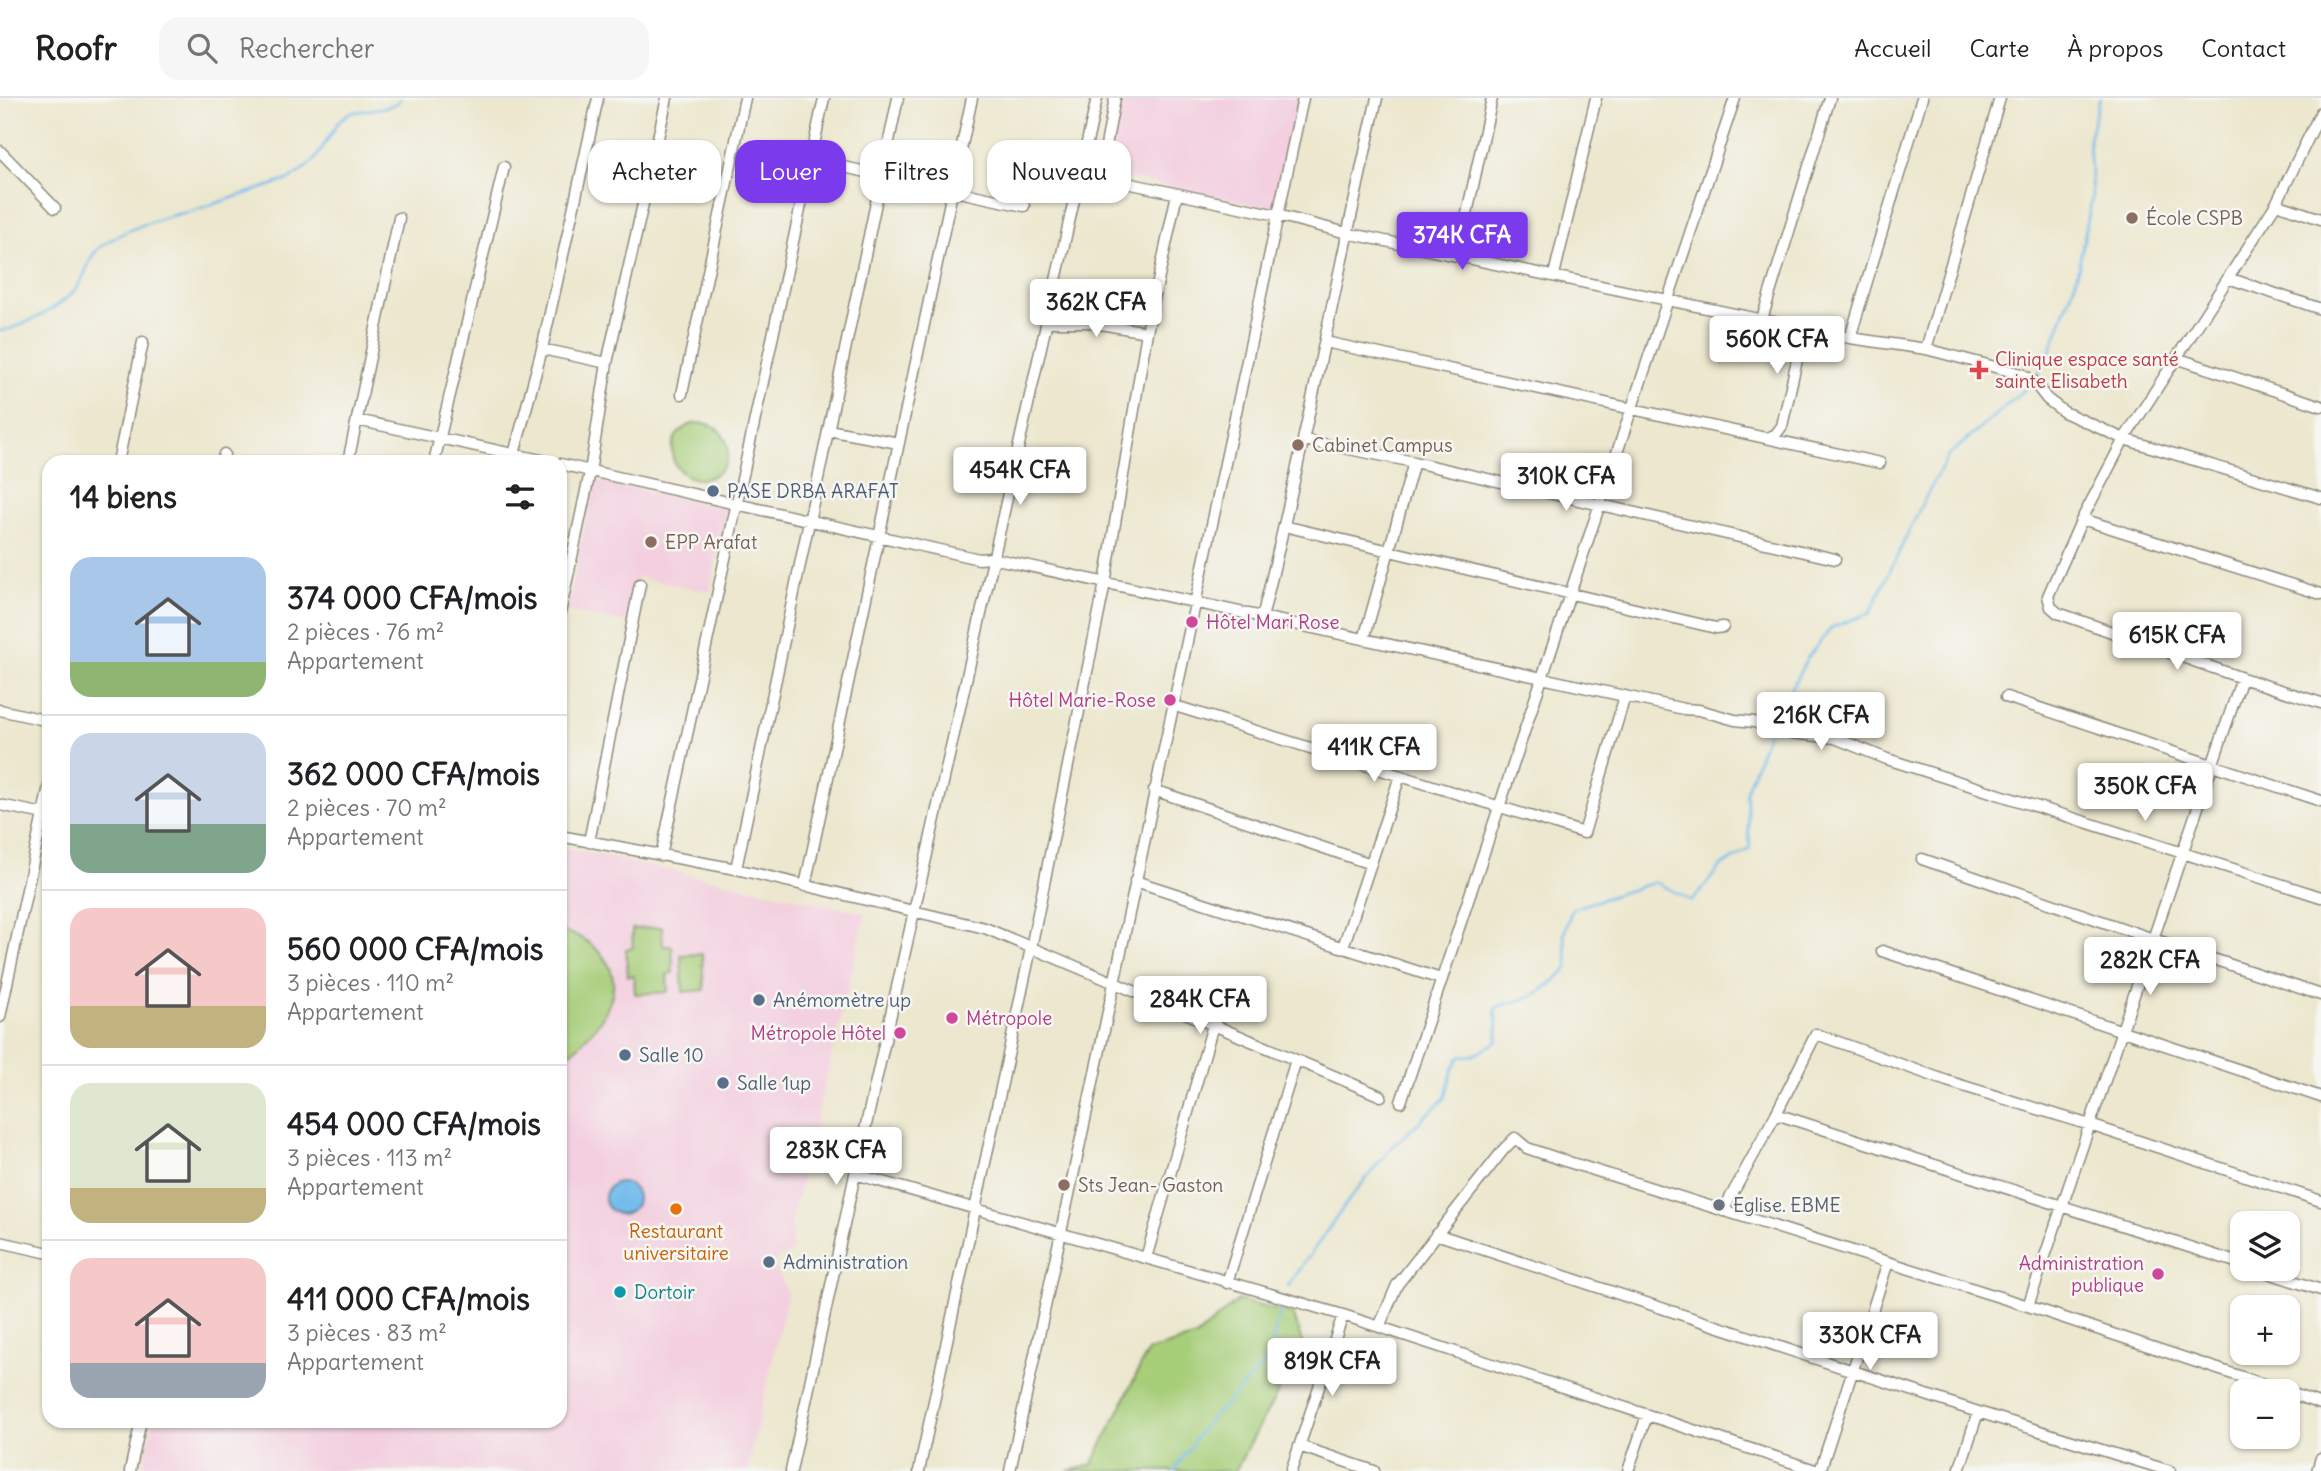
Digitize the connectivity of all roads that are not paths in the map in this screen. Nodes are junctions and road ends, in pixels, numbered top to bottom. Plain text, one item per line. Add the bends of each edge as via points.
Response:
1 (598, 98) edge
2 (667, 98) edge
3 (745, 98) edge
4 (824, 98) edge
5 (898, 98) edge
6 (972, 98) edge
7 (1097, 98) edge
8 (1115, 98) edge
9 (1303, 98) edge
10 (1377, 98) edge
11 (1492, 98) edge
12 (1596, 98) edge
13 (1735, 98) edge
14 (1830, 98) edge
15 (1922, 98) edge
16 (2000, 98) edge
17 (2321, 113) edge
18 (815, 140) edge
19 (889, 140) edge
20 (963, 140) edge
21 (1087, 140) edge
22 (1107, 140) edge
23 (0, 151) edge
24 (504, 167) dead end
25 (1131, 184) edge
26 (1177, 194) junction
27 (973, 195) edge
28 (802, 203) edge
29 (875, 203) edge
30 (950, 203) edge
31 (1073, 203) edge
32 (2276, 204) junction
33 (1024, 206) dead end
34 (55, 208) dead end
35 (1277, 215) junction
36 (399, 218) dead end
37 (2321, 219) edge
38 (1347, 233) junction
39 (1458, 255) junction
40 (1554, 275) junction
41 (2228, 278) junction
42 (1668, 299) junction
43 (2321, 309) edge
44 (1762, 319) junction
45 (1046, 322) junction
46 (1804, 328) junction
47 (1147, 332) junction
48 (1850, 338) junction
49 (143, 342) dead end
50 (1325, 342) junction
51 (542, 349) junction
52 (1926, 349) junction
53 (2176, 358) junction
54 (607, 363) junction
55 (682, 394) dead end
56 (2321, 406) edge
57 (1632, 409) junction
58 (357, 420) junction
59 (828, 430) junction
60 (439, 437) junction
61 (1768, 438) junction
62 (2124, 439) junction
63 (1304, 440) junction
64 (899, 443) junction
65 (119, 455) edge
66 (350, 455) edge
67 (435, 455) edge
68 (502, 455) edge
69 (514, 455) edge
70 (1414, 463) junction
71 (1880, 463) dead end
72 (567, 466) edge
73 (590, 472) junction
74 (2321, 498) edge
75 (737, 505) junction
76 (1600, 505) junction
77 (2082, 519) junction
78 (809, 521) junction
79 (1284, 526) junction
80 (879, 536) junction
81 (1389, 551) junction
82 (992, 558) junction
83 (1835, 559) dead end
84 (567, 580) edge
85 (1105, 583) junction
86 (640, 584) dead end
87 (1570, 594) junction
88 (2321, 594) edge
89 (1194, 602) junction
90 (1262, 618) junction
91 (1723, 627) dead end
92 (1364, 639) junction
93 (1542, 678) junction
94 (2242, 678) junction
95 (1625, 696) junction
96 (2006, 696) dead end
97 (2321, 703) edge
98 (1172, 705) junction
99 (0, 710) edge
100 (42, 719) edge
101 (2212, 765) junction
102 (1401, 776) junction
103 (1154, 790) junction
104 (2321, 802) edge
105 (0, 805) edge
106 (1499, 807) junction
107 (42, 814) edge
108 (42, 833) edge
109 (567, 837) edge
110 (589, 842) junction
111 (2183, 852) junction
112 (661, 856) junction
113 (1922, 859) dead end
114 (1371, 864) junction
115 (736, 869) junction
116 (1135, 881) junction
117 (805, 886) junction
118 (2321, 897) edge
119 (915, 910) junction
120 (2153, 939) junction
121 (1343, 947) junction
122 (1031, 948) junction
123 (1882, 951) dead end
124 (1441, 979) junction
125 (1113, 982) junction
126 (2321, 995) edge
127 (0, 1017) edge
128 (1213, 1024) junction
129 (2122, 1032) junction
130 (1296, 1060) junction
131 (1381, 1096) dead end
132 (2321, 1097) edge
133 (1401, 1102) dead end
134 (1776, 1114) junction
135 (2090, 1125) junction
136 (855, 1174) junction
137 (2321, 1201) edge
138 (2062, 1206) junction
139 (975, 1209) junction
140 (1723, 1211) junction
141 (1060, 1233) junction
142 (1436, 1234) junction
143 (0, 1242) edge
144 (42, 1251) edge
145 (1146, 1258) junction
146 (2230, 1260) edge
147 (1888, 1262) junction
148 (2293, 1281) edge
149 (1227, 1283) junction
150 (2321, 1290) edge
151 (2028, 1306) junction
152 (1343, 1315) junction
153 (1379, 1327) junction
154 (1854, 1371) junction
155 (2247, 1379) edge
156 (2300, 1397) edge
157 (2321, 1404) edge
158 (1978, 1412) junction
159 (1647, 1415) junction
160 (139, 1428) edge
161 (1299, 1446) junction
162 (2321, 1458) edge
163 (130, 1471) edge
164 (791, 1471) edge
165 (919, 1471) edge
166 (1010, 1471) edge
167 (1291, 1471) edge
168 (1374, 1471) edge
169 (1629, 1471) edge
170 (1819, 1471) edge
171 (1959, 1471) edge
172 (2170, 1471) edge
173 (2317, 1471) edge

1 - 51 street
2 - 54 street
3 - 55 street
4 - 18 street
5 - 19 street
6 - 20 street
7 - 21 street
8 - 22 street
9 - 35 street
10 - 38 street
11 - 39 street
12 - 40 street
13 - 42 street
14 - 44 street
15 - 48 street
16 - 52 street
17 - 32 street
23 - 34 street
24 - 60 street
25 - 26 street
26 - 35 street
26 - 47 street
27 - 33 street
28 - 75 street
29 - 59 street
30 - 64 street
31 - 45 street
32 - 37 street
32 - 41 street
35 - 38 street
35 - 89 street
36 - 58 street
38 - 39 street
38 - 50 street
39 - 40 street
40 - 42 street
41 - 43 street
41 - 53 street
42 - 44 street
42 - 57 street
44 - 46 street
45 - 47 street via 1089,322
45 - 82 street
46 - 48 street
46 - 61 street via 1782,426
47 - 85 street
48 - 52 street
49 - 65 street
50 - 57 street
50 - 63 street
51 - 54 street
51 - 69 street
52 - 62 street via 2022,374 2064,412
53 - 56 street
53 - 62 street
54 - 73 street
57 - 61 street
57 - 76 street
58 - 60 street
58 - 66 street
59 - 64 street
59 - 78 street
60 - 67 street
60 - 68 street
61 - 71 street
62 - 74 street
62 - 77 street
63 - 70 street
63 - 79 street
64 - 80 street
70 - 76 street
70 - 81 street
72 - 73 street
73 - 75 street
73 - 84 street
75 - 78 street
75 - 112 street
76 - 83 street
76 - 87 street
77 - 88 street
77 - 94 street via 2049,596 2051,607
78 - 80 street
78 - 115 street
79 - 81 street
79 - 90 street
80 - 82 street
80 - 117 street
81 - 87 street
81 - 92 street
82 - 85 street
82 - 119 street
85 - 89 street
85 - 122 street
86 - 110 street
87 - 91 street
87 - 93 street
89 - 90 street
89 - 98 street
90 - 92 street
92 - 93 street
93 - 95 street
93 - 106 street
94 - 97 street
94 - 101 street
95 - 106 street via 1584,833
95 - 111 street via 1782,732 1835,738 1887,759
96 - 101 street
98 - 102 street
98 - 103 street
99 - 100 street
101 - 104 street
101 - 111 street
102 - 106 street
102 - 114 street
103 - 114 street
103 - 116 street
105 - 107 street
106 - 124 street
108 - 127 street
109 - 110 street
110 - 112 street
111 - 118 street
111 - 120 street
112 - 115 street
113 - 120 street
114 - 121 street
115 - 117 street
116 - 121 street
116 - 125 street
117 - 119 street
119 - 122 street via 985,928
119 - 136 street
120 - 126 street
120 - 129 street
121 - 124 street
122 - 125 street
122 - 139 street
123 - 129 street
124 - 133 street
125 - 128 street
125 - 141 street
128 - 130 street
128 - 145 street
129 - 132 street
129 - 135 street
130 - 131 street
130 - 149 street
134 - 135 street via 1816,1034
134 - 138 street
134 - 140 street
135 - 137 street
135 - 138 street
136 - 139 street
136 - 164 street
138 - 146 street
138 - 151 street
139 - 141 street
139 - 165 street
140 - 142 street via 1538,1152 1515,1138
140 - 147 street
141 - 145 street
141 - 166 street
142 - 153 street via 1397,1285
142 - 154 street
143 - 144 street
145 - 149 street
147 - 151 street
147 - 154 street
148 - 150 street
149 - 152 street
151 - 155 street
152 - 153 street
152 - 161 street
153 - 159 street
154 - 158 street
154 - 170 street
156 - 157 street
158 - 171 street
158 - 172 street
159 - 169 street
159 - 170 street
160 - 163 street
161 - 167 street
161 - 168 street
162 - 173 street

